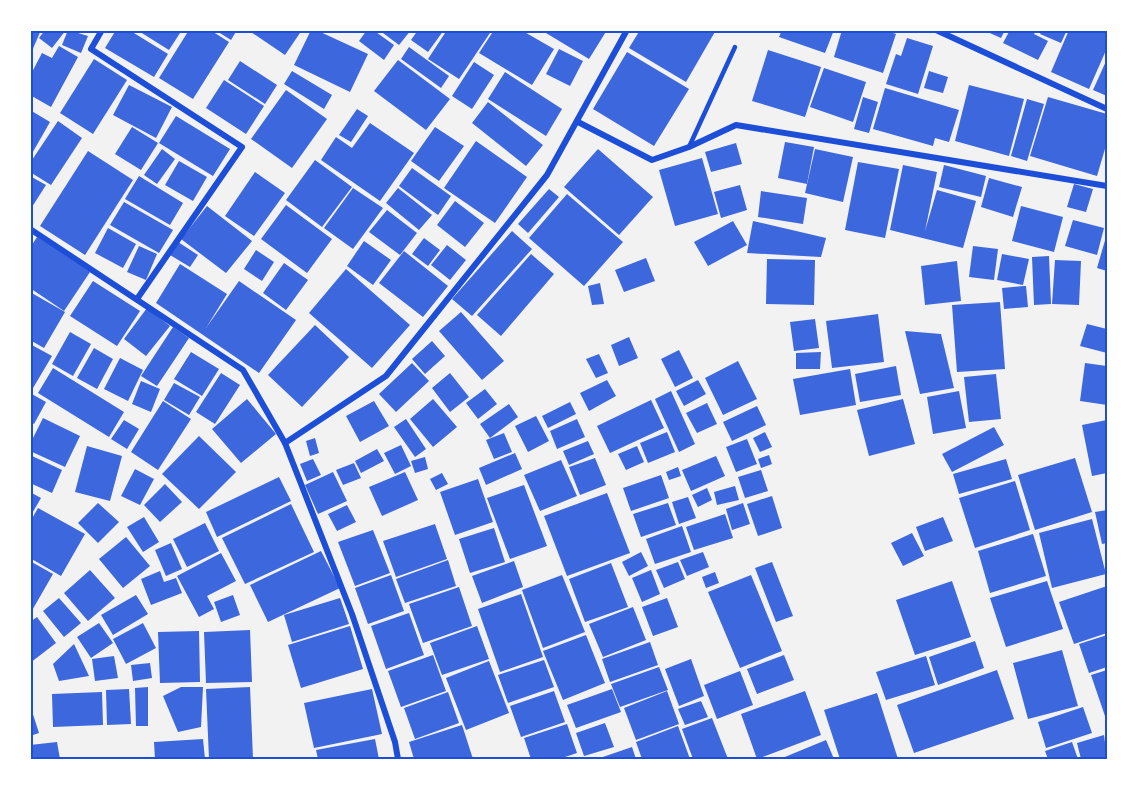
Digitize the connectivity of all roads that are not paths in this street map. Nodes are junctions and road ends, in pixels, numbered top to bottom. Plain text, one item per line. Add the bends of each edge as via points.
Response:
1 (102, 30) edge
2 (627, 30) edge
3 (936, 30) edge
4 (735, 47) dead end
5 (1107, 109) edge
6 (578, 122) junction
7 (689, 147) junction
8 (1107, 186) edge
9 (30, 228) edge
10 (136, 299) junction
11 (285, 443) junction
12 (398, 759) edge

1 - 10 street via 91,49 242,147
2 - 6 street
3 - 5 street
4 - 7 lane
6 - 7 street via 652,160
6 - 11 street via 547,175 386,376
7 - 8 street via 736,125
9 - 10 street
10 - 11 street via 243,369
11 - 12 street via 352,614

